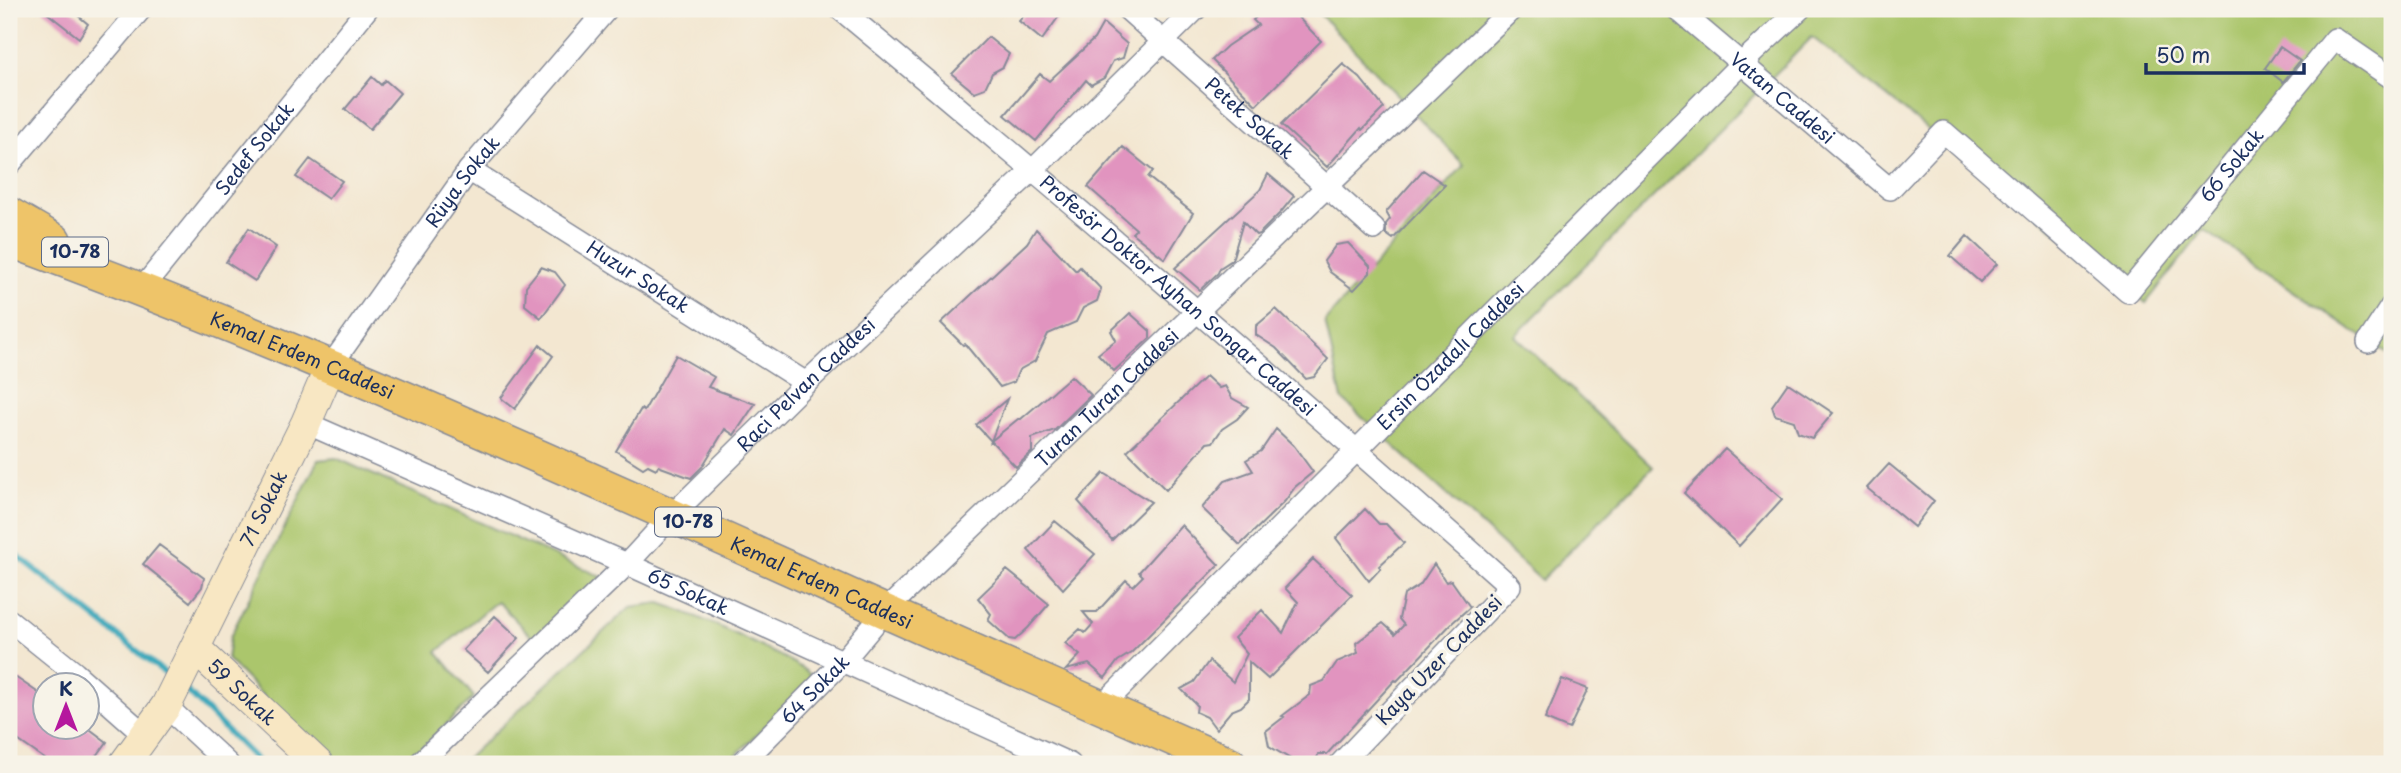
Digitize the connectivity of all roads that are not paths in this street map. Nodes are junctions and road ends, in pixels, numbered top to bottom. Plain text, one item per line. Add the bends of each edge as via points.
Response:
1 (141, 9) edge
2 (367, 9) edge
3 (607, 9) edge
4 (840, 9) edge
5 (1127, 9) edge
6 (1196, 9) edge
7 (1512, 9) edge
8 (1676, 9) edge
9 (1800, 9) edge
10 (1163, 41) junction
11 (1741, 64) junction
12 (2392, 78) edge
13 (1944, 132) joint
14 (9, 166) edge
15 (1034, 169) junction
16 (469, 170) junction
17 (1328, 187) junction
18 (9, 215) edge
19 (1374, 229) dead end
20 (9, 240) edge
21 (142, 289) junction
22 (2392, 305) edge
23 (1199, 312) junction
24 (2368, 342) dead end
25 (330, 367) junction
26 (806, 383) junction
27 (306, 423) junction
28 (1357, 450) junction
29 (672, 515) junction
30 (627, 564) junction
31 (1510, 586) joint
32 (885, 611) junction
33 (9, 620) edge
34 (196, 649) junction
35 (843, 662) junction
36 (166, 706) junction
37 (1102, 706) junction
38 (145, 735) junction
39 (124, 764) edge
40 (228, 764) edge
41 (318, 764) edge
42 (419, 764) edge
43 (741, 764) edge
44 (1070, 764) edge
45 (1230, 764) edge
46 (1340, 764) edge

1 - 14 street
2 - 21 street, Sedef Sokak
3 - 16 street, Rüya Sokak
4 - 15 street, Profesör Doktor Ayhan Songar Caddesi
5 - 10 street, Petek Sokak
6 - 10 street, Raci Pelvan Caddesi
7 - 17 street, Turan Turan Caddesi
8 - 11 street, Vatan Caddesi
9 - 11 street, Ersin Özadalı Caddesi
10 - 15 street, Raci Pelvan Caddesi
10 - 17 street, Petek Sokak
11 - 13 street, Vatan Caddesi via 1890,189
11 - 28 street, Ersin Özadalı Caddesi
12 - 13 street, 66 Sokak via 2335,39 2128,292
15 - 23 street, Profesör Doktor Ayhan Songar Caddesi
15 - 26 street, Raci Pelvan Caddesi
16 - 25 street, Rüya Sokak
16 - 26 street, Huzur Sokak
17 - 19 street, Petek Sokak
17 - 23 street, Turan Turan Caddesi
18 - 21 main road, Kemal Erdem Caddesi / 10-78
20 - 21 main road, Kemal Erdem Caddesi / 10-78
21 - 25 main road, Kemal Erdem Caddesi / 10-78
22 - 24 street
23 - 28 street, Profesör Doktor Ayhan Songar Caddesi
23 - 32 street, Turan Turan Caddesi
25 - 27 street, 71 Sokak
25 - 29 main road, Kemal Erdem Caddesi / 10-78
26 - 29 street, Raci Pelvan Caddesi
27 - 30 street, 65 Sokak
27 - 34 street, 71 Sokak
28 - 31 street, Profesör Doktor Ayhan Songar Caddesi
28 - 37 street, Ersin Özadalı Caddesi
29 - 30 street, Raci Pelvan Caddesi
29 - 32 main road, Kemal Erdem Caddesi / 10-78
30 - 35 street, 65 Sokak
30 - 42 street, Raci Pelvan Caddesi
31 - 46 street, Kaya Uzer Caddesi
32 - 35 street, 64 Sokak
32 - 37 main road, Kemal Erdem Caddesi / 10-78
33 - 38 street
34 - 36 street, 71 Sokak
34 - 41 street, 59 Sokak
35 - 43 street, 64 Sokak
35 - 44 street, 65 Sokak
36 - 38 street, 71 Sokak
36 - 40 street
37 - 45 main road, Kemal Erdem Caddesi / 10-78
38 - 39 street, 71 Sokak

